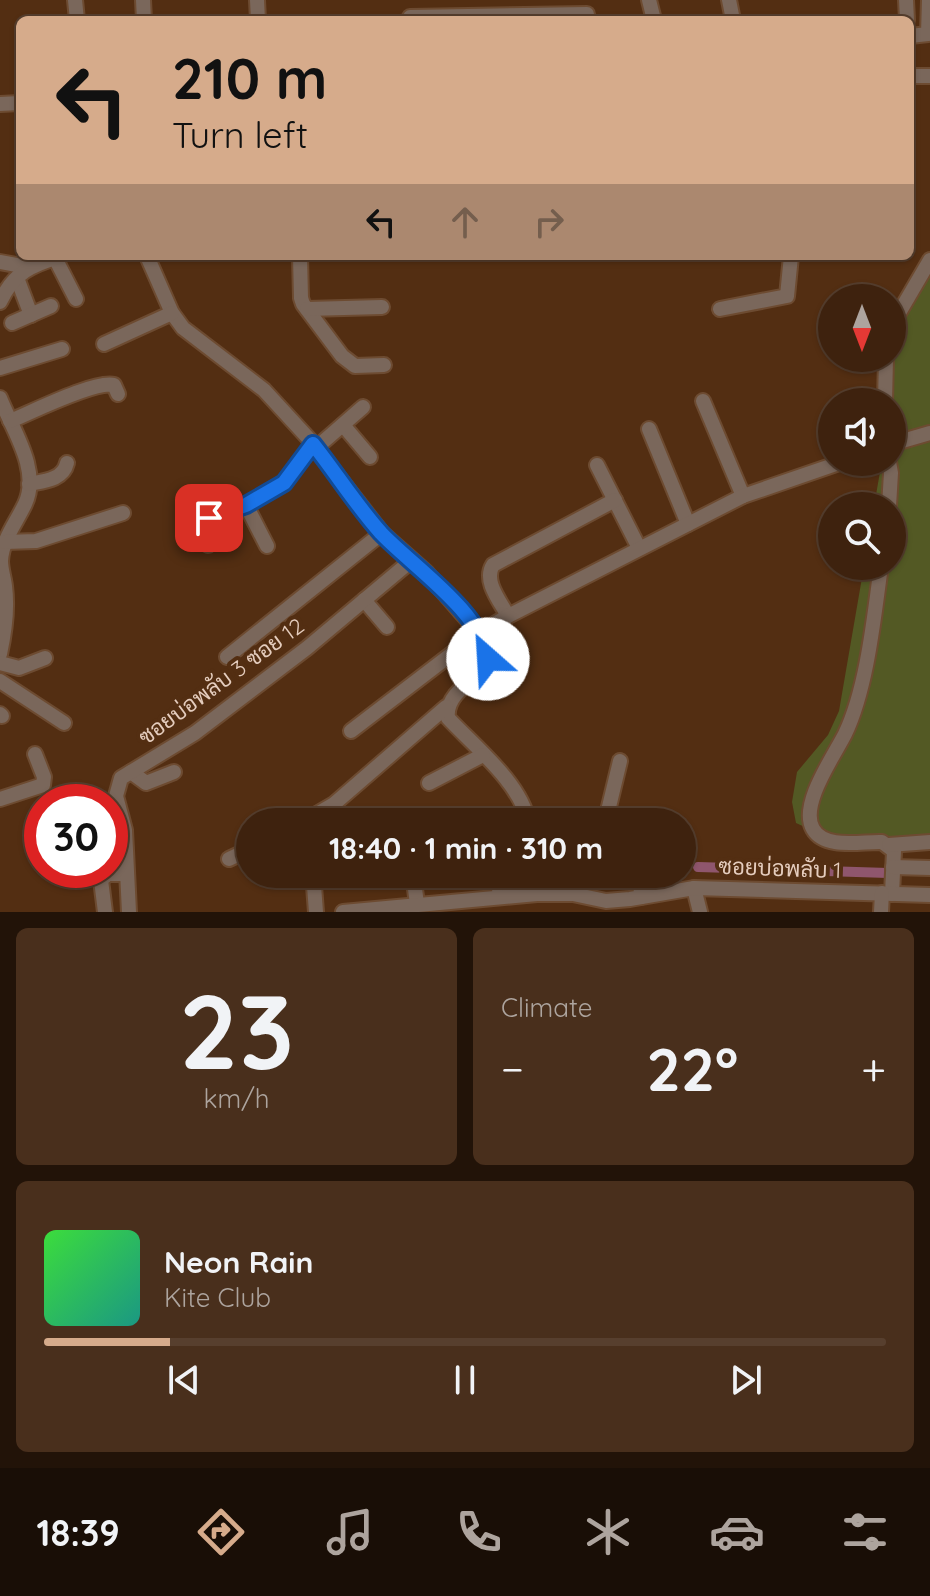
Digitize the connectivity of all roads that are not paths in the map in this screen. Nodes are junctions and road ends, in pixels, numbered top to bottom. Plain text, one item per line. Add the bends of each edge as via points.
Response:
1 (929, 0) edge
2 (587, 14) dead end
3 (570, 16) edge
4 (914, 36) edge
5 (51, 260) edge
6 (59, 260) edge
7 (151, 260) edge
8 (300, 260) edge
9 (791, 260) edge
10 (930, 260) edge
11 (0, 262) edge
12 (22, 272) junction
13 (76, 299) dead end
14 (906, 301) edge
15 (0, 302) edge
16 (51, 306) dead end
17 (382, 307) dead end
18 (307, 309) junction
19 (720, 309) dead end
20 (172, 313) junction
21 (31, 315) junction
22 (12, 323) dead end
23 (104, 344) dead end
24 (62, 349) dead end
25 (384, 365) dead end
26 (0, 368) edge
27 (118, 394) dead end
28 (0, 398) edge
29 (703, 401) dead end
30 (363, 407) dead end
31 (10, 421) junction
32 (343, 425) junction
33 (649, 429) dead end
34 (930, 433) edge
35 (906, 440) edge
36 (314, 446) junction
37 (370, 457) dead end
38 (67, 463) dead end
39 (597, 465) dead end
40 (818, 470) edge
41 (29, 484) junction
42 (743, 496) junction
43 (615, 500) junction
44 (246, 505) junction
45 (123, 513) dead end
46 (688, 524) junction
47 (382, 533) junction
48 (5, 542) junction
49 (208, 545) dead end
50 (267, 546) dead end
51 (639, 548) junction
52 (412, 560) junction
53 (2, 580) edge
54 (879, 580) edge
55 (364, 600) junction
56 (508, 616) junction
57 (387, 627) dead end
58 (479, 633) junction
59 (0, 654) edge
60 (227, 657) dead end
61 (45, 658) dead end
62 (0, 663) edge
63 (0, 681) edge
64 (446, 707) junction
65 (64, 723) dead end
66 (351, 731) dead end
67 (35, 754) dead end
68 (483, 755) junction
69 (620, 761) dead end
70 (131, 772) junction
71 (174, 772) dead end
72 (429, 783) dead end
73 (119, 784) edge
74 (0, 799) edge
75 (327, 808) edge
76 (525, 808) edge
77 (609, 808) edge
78 (930, 842) edge
79 (889, 845) junction
80 (236, 856) edge
81 (229, 859) dead end
82 (893, 867) junction
83 (930, 868) edge
84 (102, 888) edge
85 (128, 888) edge
86 (314, 888) edge
87 (415, 888) edge
88 (536, 888) edge
89 (641, 888) edge
90 (694, 888) junction
91 (537, 894) junction
92 (887, 894) junction
93 (930, 895) edge
94 (641, 897) junction
95 (491, 902) edge
96 (417, 904) junction
97 (607, 906) edge
98 (441, 907) edge
99 (352, 911) edge
100 (105, 912) edge
101 (129, 912) edge
102 (316, 912) edge
103 (700, 912) edge
104 (881, 912) edge

1 - 4 street via 930,31
2 - 3 street
5 - 12 street
6 - 13 street
7 - 20 street
8 - 18 street via 301,298
9 - 19 street via 787,296
10 - 14 street
11 - 12 street
12 - 15 street
12 - 21 street
16 - 21 street
17 - 18 street
18 - 25 street via 348,363
20 - 23 street
20 - 36 street via 200,343 264,390
21 - 22 street
24 - 26 street
27 - 31 street via 107,383
28 - 31 street
29 - 42 street
30 - 32 street
31 - 41 street
32 - 36 street
32 - 37 street
33 - 46 street
34 - 35 street
36 - 44 street via 284,483
36 - 47 street
38 - 41 street via 61,475
39 - 43 street
40 - 42 street
41 - 48 street
42 - 46 street
43 - 51 street
43 - 56 street via 493,565 490,581
44 - 49 street via 209,518
44 - 50 street
45 - 48 street via 36,541
46 - 51 street
47 - 52 street
47 - 60 street
48 - 53 street
51 - 56 street
52 - 55 street, ซอยบ่อพลับ 3 ซอย 12
52 - 58 street
53 - 59 street via 6,629
54 - 79 street via 851,722 812,800 810,822 814,832 831,841
55 - 57 street
55 - 70 street, ซอยบ่อพลับ 3 ซอย 12 via 195,733
56 - 58 street
58 - 64 street via 487,649 485,669
58 - 66 street
61 - 62 street via 19,668
63 - 65 street
64 - 68 street via 448,718
64 - 75 street
67 - 74 street via 43,785
68 - 72 street
68 - 76 street
69 - 77 street
70 - 71 street via 151,783
70 - 73 street, ซอยบ่อพลับ 3 ซอย 12
78 - 79 street
79 - 82 street
80 - 81 street
82 - 83 street
82 - 92 street
84 - 100 street
85 - 101 street, ซอยบ่อพลับ 3 ซอย 12
86 - 102 street
87 - 96 street
88 - 91 street
89 - 94 street
90 - 92 street, ซอยบ่อพลับ 1
90 - 94 street, ซอยบ่อพลับ 1
90 - 103 street
91 - 95 street, ซอยบ่อพลับ 1
91 - 97 street, ซอยบ่อพลับ 1 via 573,894
92 - 93 street, ซอยบ่อพลับ 1
92 - 104 street
94 - 97 street, ซอยบ่อพลับ 1
95 - 98 street, ซอยบ่อพลับ 1
96 - 98 street, ซอยบ่อพลับ 1
96 - 99 street, ซอยบ่อพลับ 1

